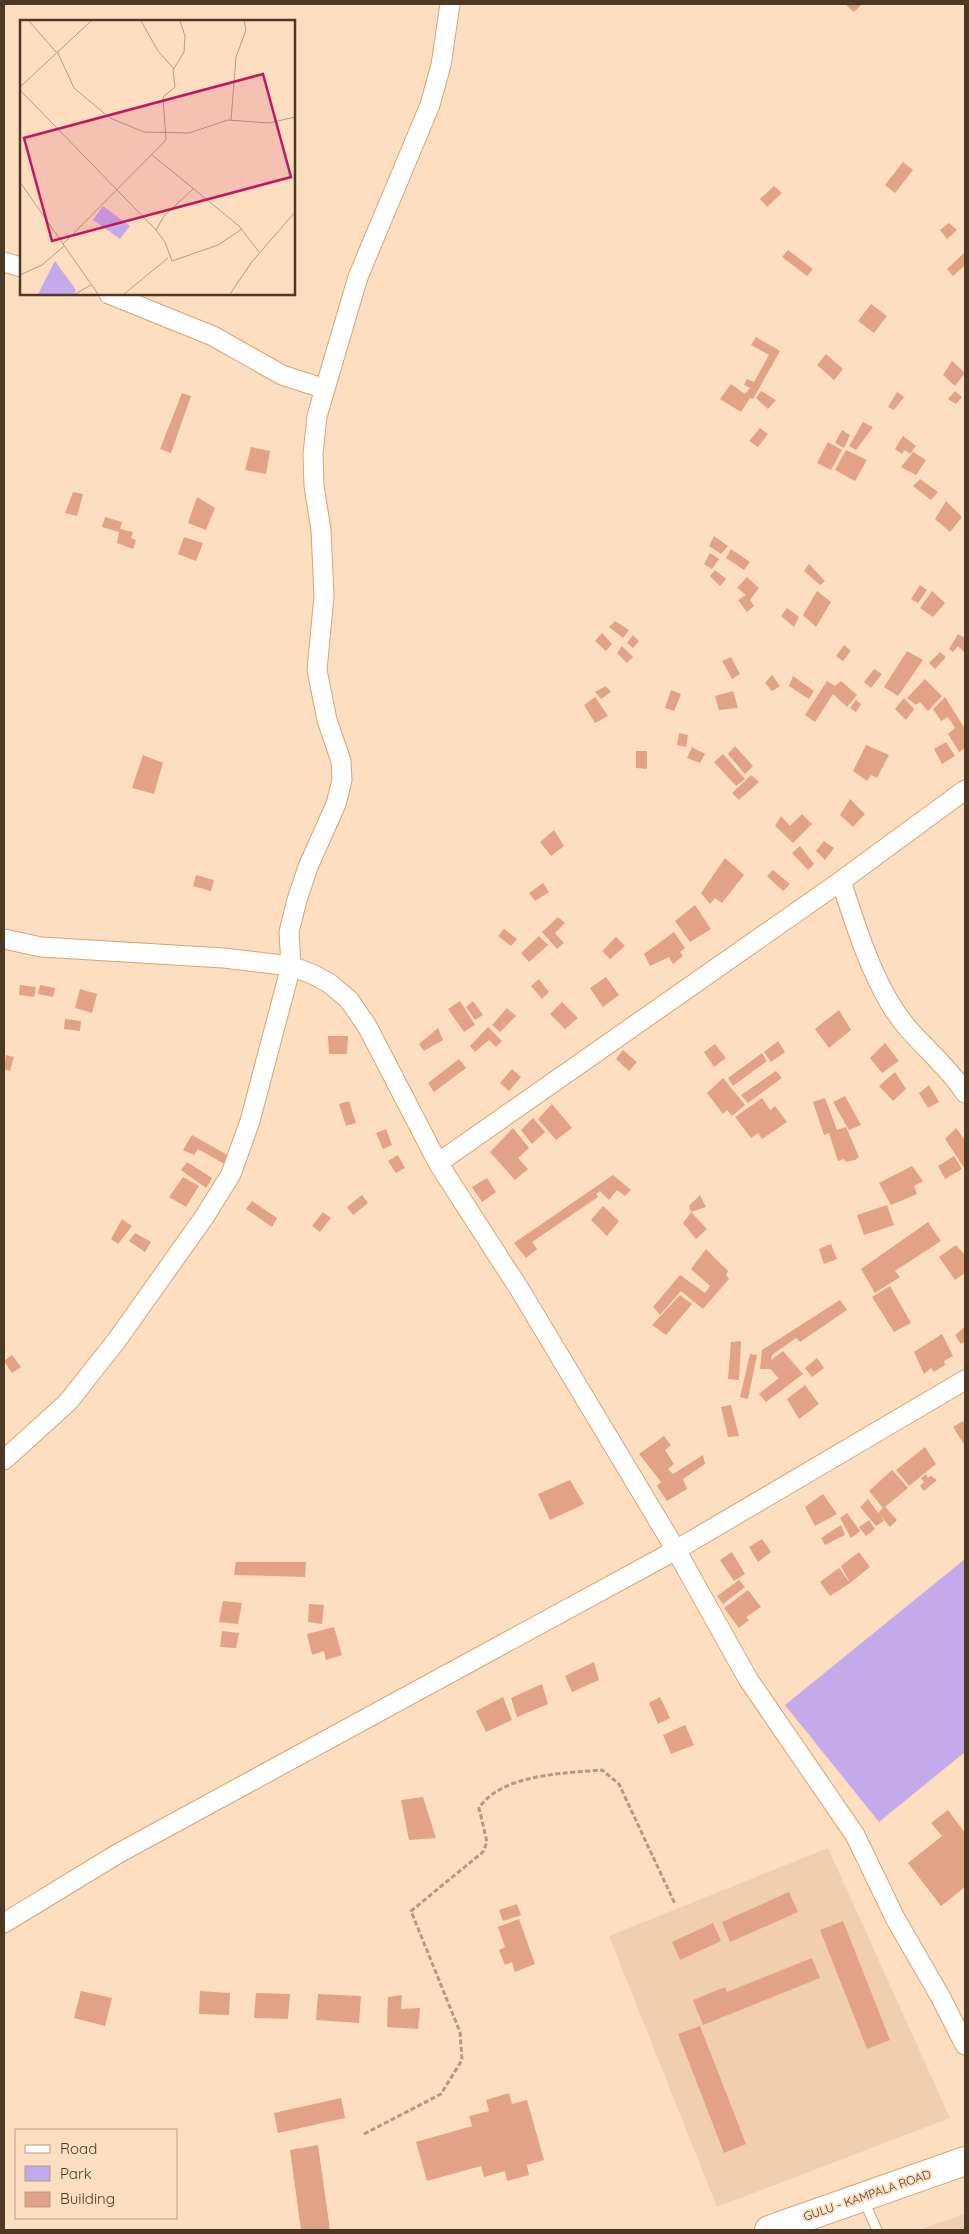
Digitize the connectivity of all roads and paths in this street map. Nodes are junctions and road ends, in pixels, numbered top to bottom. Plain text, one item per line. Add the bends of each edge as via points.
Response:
1 (450, 4) edge
2 (4, 262) edge
3 (20, 267) edge
4 (112, 295) edge
5 (325, 389) junction
6 (965, 790) edge
7 (841, 881) junction
8 (4, 939) edge
9 (291, 966) junction
10 (965, 1093) edge
11 (438, 1163) junction
12 (965, 1380) edge
13 (4, 1460) edge
14 (676, 1550) junction
15 (675, 1904) dead end
16 (4, 1923) edge
17 (965, 2045) edge
18 (364, 2134) dead end
19 (965, 2161) edge
20 (862, 2196) junction
21 (769, 2230) edge
22 (877, 2230) edge

1 - 5 street via 441,65 430,105 358,277
2 - 3 street
4 - 5 street via 214,336 282,374
5 - 9 street via 317,416 313,454 324,596 317,670 324,713 341,761 342,780 336,804 297,900 290,932
6 - 7 street
7 - 10 street via 862,943 891,1005 954,1076
7 - 11 street
8 - 9 street via 41,947 224,958
9 - 11 street via 329,983 349,1000 367,1026
9 - 13 street via 250,1121 231,1174 205,1216 68,1402
11 - 14 street via 520,1290
12 - 14 street
14 - 16 street via 119,1853
14 - 17 street via 748,1679 855,1835 895,1918
15 - 18 path via 619,1784 602,1770 535,1776 494,1792 479,1808 487,1842 483,1852 411,1911 460,2032 462,2060 441,2094
19 - 20 main road, GULU - KAMPALA ROAD
20 - 21 main road, GULU - KAMPALA ROAD
20 - 22 lane

